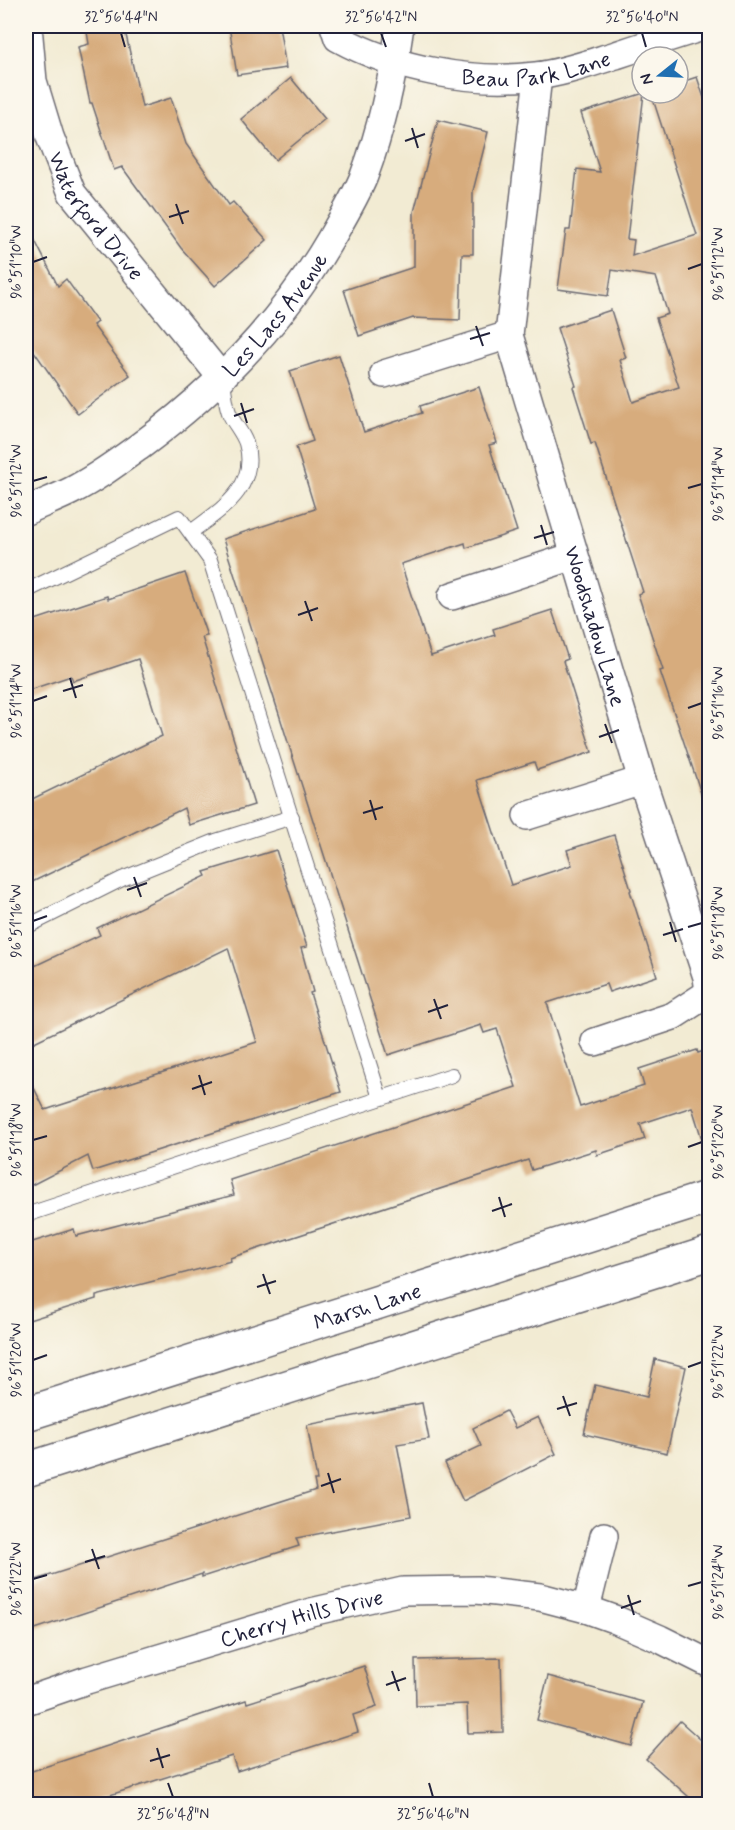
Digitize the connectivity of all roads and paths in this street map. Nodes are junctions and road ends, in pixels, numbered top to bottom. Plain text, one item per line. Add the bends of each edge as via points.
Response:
1 (28, 26) edge
2 (334, 26) edge
3 (400, 26) edge
4 (706, 26) edge
5 (395, 61) junction
6 (538, 76) junction
7 (509, 335) junction
8 (384, 374) dead end
9 (222, 378) junction
10 (26, 511) edge
11 (191, 532) junction
12 (574, 556) junction
13 (26, 591) edge
14 (452, 596) dead end
15 (642, 780) junction
16 (527, 816) dead end
17 (292, 817) junction
18 (26, 927) edge
19 (709, 992) edge
20 (595, 1042) dead end
21 (452, 1075) dead end
22 (380, 1098) junction
23 (710, 1197) edge
24 (26, 1215) edge
25 (710, 1253) edge
26 (26, 1414) edge
27 (26, 1470) edge
28 (604, 1536) dead end
29 (586, 1609) junction
30 (710, 1664) edge
31 (26, 1701) edge

1 - 9 street, Waterford Drive via 33,81 72,193
2 - 5 street, Beau Park Lane via 338,38
3 - 5 street, Les Lacs Avenue
4 - 6 street, Beau Park Lane
5 - 6 street, Beau Park Lane via 499,79
5 - 9 street, Les Lacs Avenue via 380,125 363,177 346,212 312,271 268,329
6 - 7 street, Woodshadow Lane
7 - 8 street
7 - 12 street, Woodshadow Lane
9 - 10 street, Les Lacs Avenue via 120,461 72,490
9 - 11 lane via 229,414 246,445 246,477 228,504
11 - 13 lane via 179,517
11 - 17 lane via 210,560
12 - 14 street
12 - 15 street, Woodshadow Lane
15 - 16 street
15 - 19 street, Woodshadow Lane
17 - 18 lane via 216,841 122,879
17 - 22 lane
19 - 20 street via 673,1016
21 - 22 lane
22 - 24 lane
23 - 26 main road, Marsh Lane
25 - 27 main road
28 - 29 street
29 - 30 street, Cherry Hills Drive
29 - 31 street, Cherry Hills Drive via 477,1590 403,1591 311,1612

